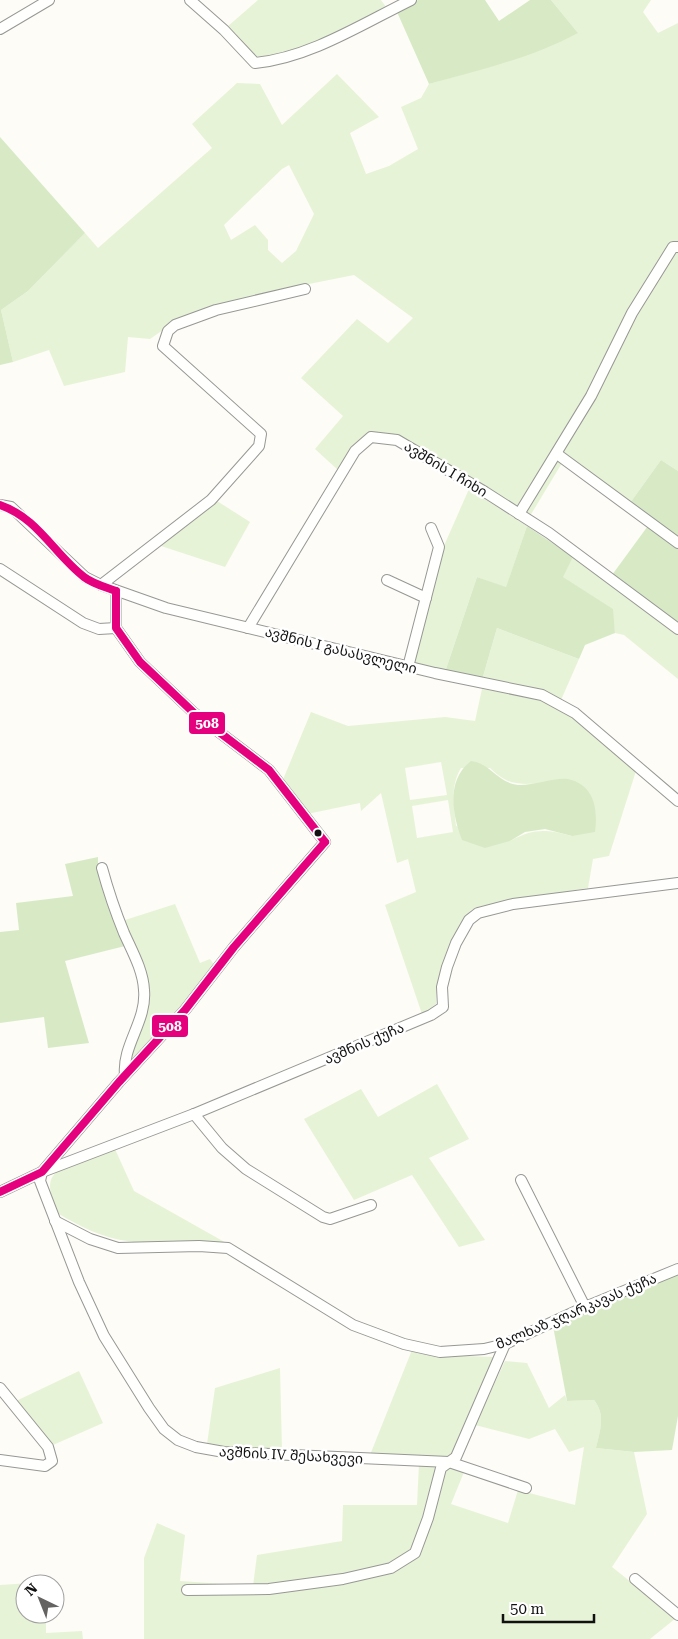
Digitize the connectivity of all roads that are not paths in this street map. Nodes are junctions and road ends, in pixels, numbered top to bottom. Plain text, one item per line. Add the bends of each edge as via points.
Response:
1 (49, 0) edge
2 (190, 0) edge
3 (411, 0) edge
4 (0, 28) edge
5 (678, 247) edge
6 (304, 289) dead end
7 (557, 454) junction
8 (0, 505) edge
9 (519, 514) junction
10 (432, 528) dead end
11 (678, 543) edge
12 (0, 569) edge
13 (387, 580) dead end
14 (101, 586) junction
15 (116, 591) junction
16 (426, 598) junction
17 (116, 628) junction
18 (248, 628) junction
19 (678, 628) edge
20 (408, 667) junction
21 (678, 801) edge
22 (102, 868) dead end
23 (677, 884) edge
24 (125, 1075) junction
25 (194, 1114) junction
26 (42, 1172) junction
27 (521, 1180) dead end
28 (0, 1192) edge
29 (371, 1205) dead end
30 (55, 1221) junction
31 (678, 1269) edge
32 (584, 1307) junction
33 (505, 1344) junction
34 (0, 1388) edge
35 (0, 1460) edge
36 (450, 1462) junction
37 (526, 1488) dead end
38 (635, 1579) dead end
39 (187, 1590) dead end
40 (678, 1614) edge

1 - 4 street
2 - 3 street via 255,63 272,62 322,44
5 - 7 street via 673,247 632,313 591,396
6 - 14 street via 216,310 175,325 168,331 163,346 261,434 259,446 211,500
7 - 9 street
7 - 11 street
8 - 14 street, ავშნის I გასასვლელი via 10,507 23,517 85,577
9 - 18 street, ავშნის I ჩიხი via 397,440 371,437 356,451
9 - 19 street, ავშნის I ჩიხი
10 - 16 street via 439,547
12 - 17 street via 83,623 99,629
13 - 16 street
14 - 15 street, ავშნის I გასასვლელი
15 - 17 street
15 - 18 street, ავშნის I გასასვლელი via 166,608
16 - 20 street
17 - 24 street via 140,662 171,694 269,770 325,842 234,947 185,1010
18 - 20 street, ავშნის I გასასვლელი
20 - 21 street, ავშნის I გასასვლელი via 542,695 559,703
22 - 24 street via 110,898 142,975 144,992 143,1007 126,1054
23 - 25 street, ავშნის ქუჩა via 514,904 478,913 469,920 456,943 442,986 443,1007 432,1015
24 - 26 street
25 - 26 street, ავშნის ქუჩა
25 - 29 street via 222,1148 246,1169 323,1218 330,1219
26 - 28 street, ავშნის ქუჩა
26 - 30 street, ავშნის IV შესახვევი via 40,1181
27 - 32 street
30 - 33 street, მალხაზ ჯღარკავას ქუჩა via 90,1239 118,1248 228,1248 353,1325 404,1344 440,1352
30 - 36 street, ავშნის IV შესახვევი via 104,1336 149,1408 164,1429 178,1440 224,1452
31 - 32 street, მალხაზ ჯღარკავას ქუჩა
32 - 33 street, მალხაზ ჯღარკავას ქუჩა
33 - 36 street via 456,1457
34 - 35 street via 48,1447 52,1461 45,1466
36 - 37 street, ავშნის IV შესახვევი
36 - 39 street via 441,1468 415,1553 391,1568 343,1579 268,1589
38 - 40 street

